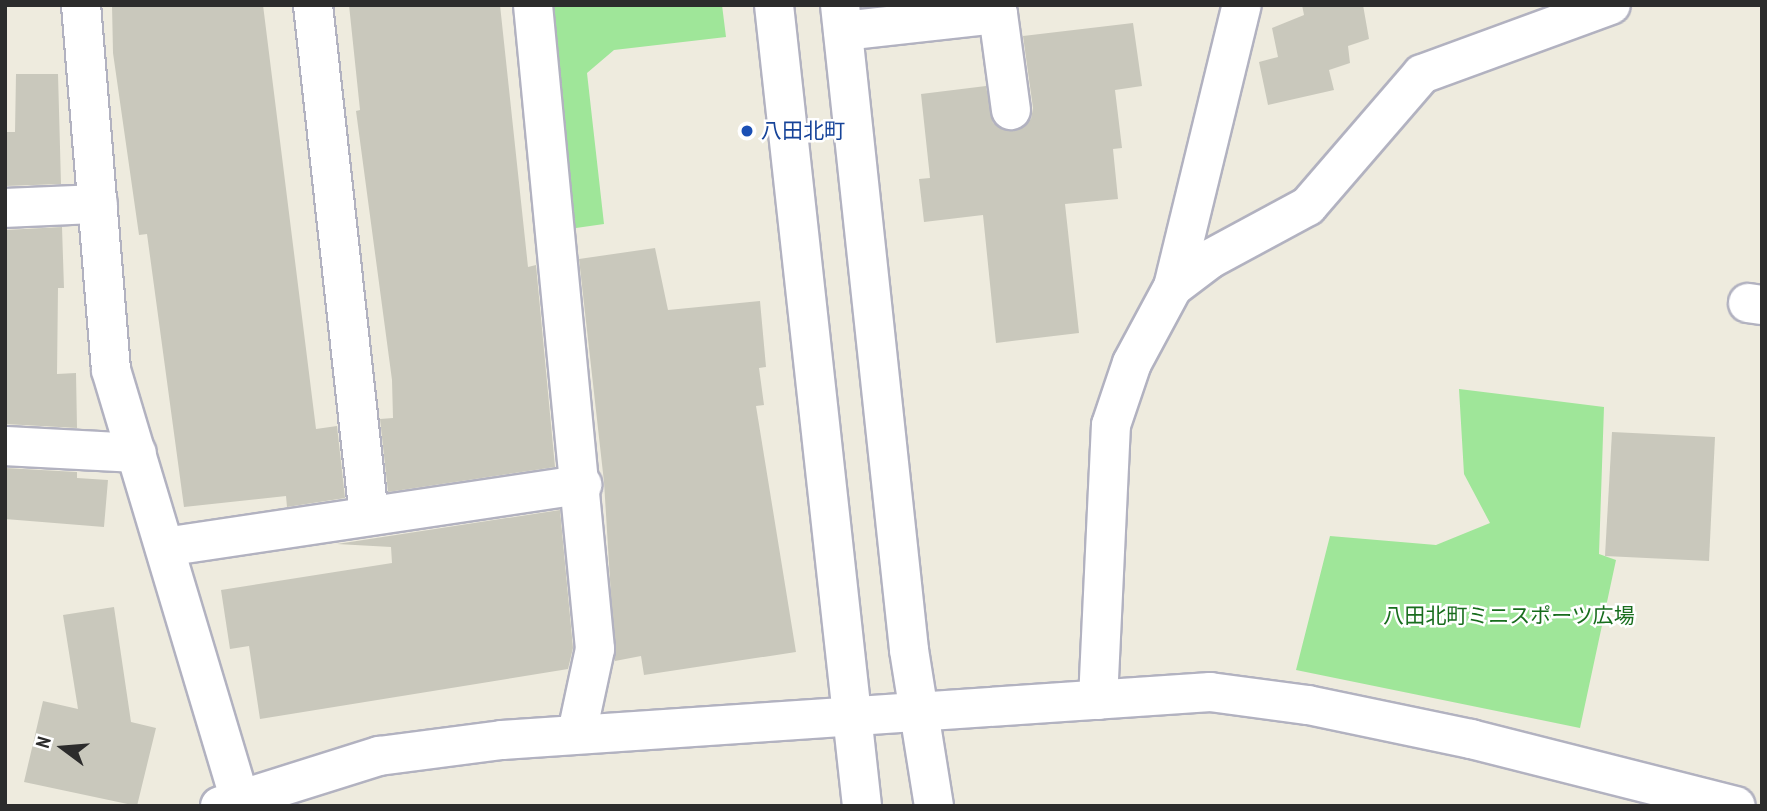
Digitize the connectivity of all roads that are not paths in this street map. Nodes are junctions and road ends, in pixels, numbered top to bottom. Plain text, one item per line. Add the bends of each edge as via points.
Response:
1 (81, 5) edge
2 (313, 5) edge
3 (533, 5) edge
4 (774, 5) edge
5 (1242, 5) edge
6 (1611, 5) edge
7 (842, 18) edge
8 (1011, 110) dead end
9 (98, 204) junction
10 (5, 208) edge
11 (1173, 287) junction
12 (5, 446) edge
13 (136, 453) junction
14 (582, 485) junction
15 (369, 516) junction
16 (165, 547) junction
17 (1098, 700) junction
18 (917, 711) junction
19 (852, 713) junction
20 (577, 733) junction
21 (230, 801) edge
22 (862, 806) edge
23 (933, 806) edge
24 (1736, 806) edge

1 - 9 street
2 - 15 street
3 - 14 street
4 - 19 street
5 - 11 street
6 - 11 street via 1422,74 1308,206 1210,259
7 - 8 street via 998,14
7 - 18 street
9 - 10 street
9 - 13 street via 111,370
11 - 17 street via 1132,363 1111,425
12 - 13 street
13 - 16 street
14 - 15 street
14 - 20 street via 595,649
15 - 16 street
16 - 21 street
17 - 18 street
17 - 24 street via 1210,692 1308,705 1471,739
18 - 19 street
18 - 23 street
19 - 20 street
19 - 22 street
20 - 21 street via 379,756

